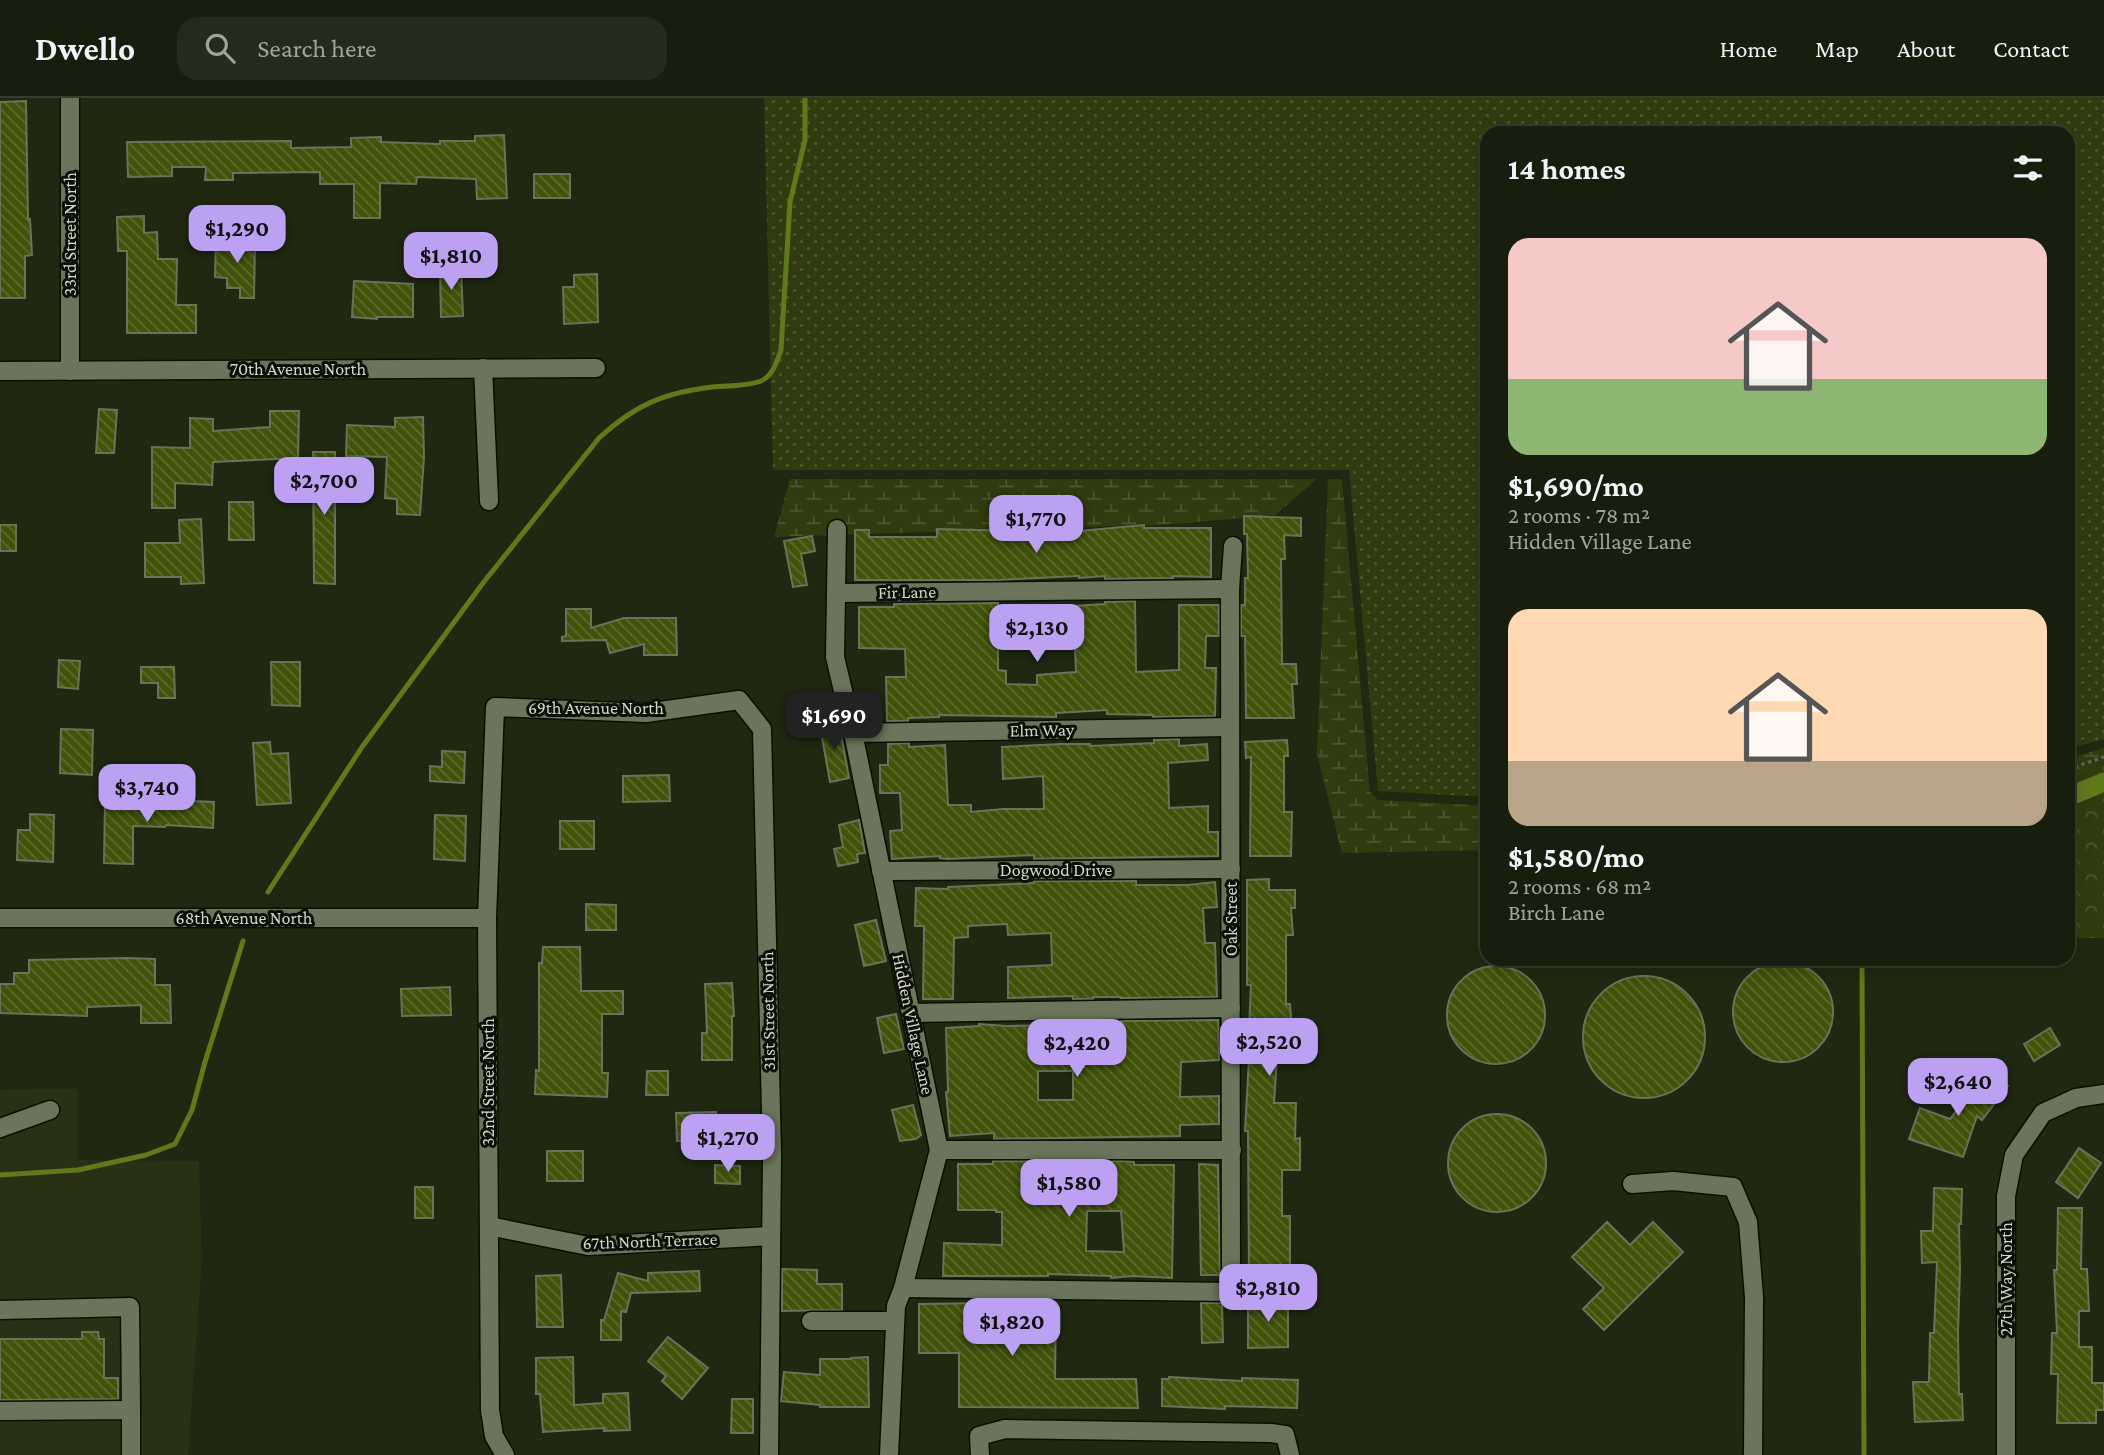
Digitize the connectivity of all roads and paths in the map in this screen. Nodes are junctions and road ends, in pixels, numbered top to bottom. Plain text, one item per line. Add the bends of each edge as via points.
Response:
1 (70, 98) edge
2 (483, 368) junction
3 (596, 368) dead end
4 (0, 370) edge
5 (70, 371) junction
6 (489, 501) dead end
7 (836, 529) dead end
8 (1233, 546) dead end
9 (1230, 589) junction
10 (836, 593) junction
11 (739, 701) joint
12 (495, 707) joint
13 (1230, 727) junction
14 (853, 733) junction
15 (2104, 757) edge
16 (2075, 767) edge
17 (1231, 869) junction
18 (881, 871) junction
19 (0, 918) edge
20 (487, 918) junction
21 (1231, 1008) junction
22 (911, 1013) junction
23 (2104, 1094) edge
24 (50, 1110) dead end
25 (0, 1128) edge
26 (939, 1150) junction
27 (1232, 1150) junction
28 (1632, 1184) dead end
29 (489, 1226) junction
30 (771, 1236) junction
31 (904, 1288) junction
32 (0, 1310) edge
33 (811, 1321) dead end
34 (895, 1321) junction
35 (131, 1410) junction
36 (0, 1411) edge
37 (131, 1455) edge
38 (505, 1455) edge
39 (769, 1455) edge
40 (889, 1455) edge
41 (980, 1455) edge
42 (1290, 1455) edge
43 (1753, 1455) edge
44 (2006, 1455) edge

1 - 5 street, 33rd Street North
2 - 3 street, 70th Avenue North
2 - 5 street, 70th Avenue North
2 - 6 street
4 - 5 street, 70th Avenue North
7 - 10 street, Hidden Village Lane
8 - 9 street, Oak Street
9 - 10 street, Fir Lane
9 - 13 street, Oak Street
10 - 14 street, Hidden Village Lane via 835,657
11 - 12 street, 69th Avenue North via 646,713
11 - 30 street, 31st Street North via 762,729
12 - 20 street, 32nd Street North
13 - 14 street, Elm Way
13 - 17 street, Oak Street
14 - 18 street, Hidden Village Lane
15 - 16 path
17 - 18 street, Dogwood Drive
17 - 21 street, Oak Street
18 - 22 street, Hidden Village Lane
19 - 20 street, 68th Avenue North
20 - 29 street, 32nd Street North
21 - 22 street
21 - 27 street, Oak Street
22 - 26 street, Hidden Village Lane
23 - 44 street, 27th Way North via 2076,1098 2043,1113 2014,1155 2006,1196
24 - 25 street
26 - 27 street
26 - 31 street, Hidden Village Lane
27 - 31 street, Oak Street via 1231,1292
28 - 43 street via 1673,1181 1733,1188 1748,1222 1754,1297
29 - 30 street, 67th North Terrace via 588,1245
29 - 38 street, 32nd Street North via 490,1410 494,1436
30 - 39 street, 31st Street North
31 - 34 street, Hidden Village Lane
32 - 35 street via 130,1307
33 - 34 street
34 - 40 street, Hidden Village Lane
35 - 36 street
35 - 37 street
41 - 42 street via 979,1436 1004,1429 1270,1433 1284,1435

